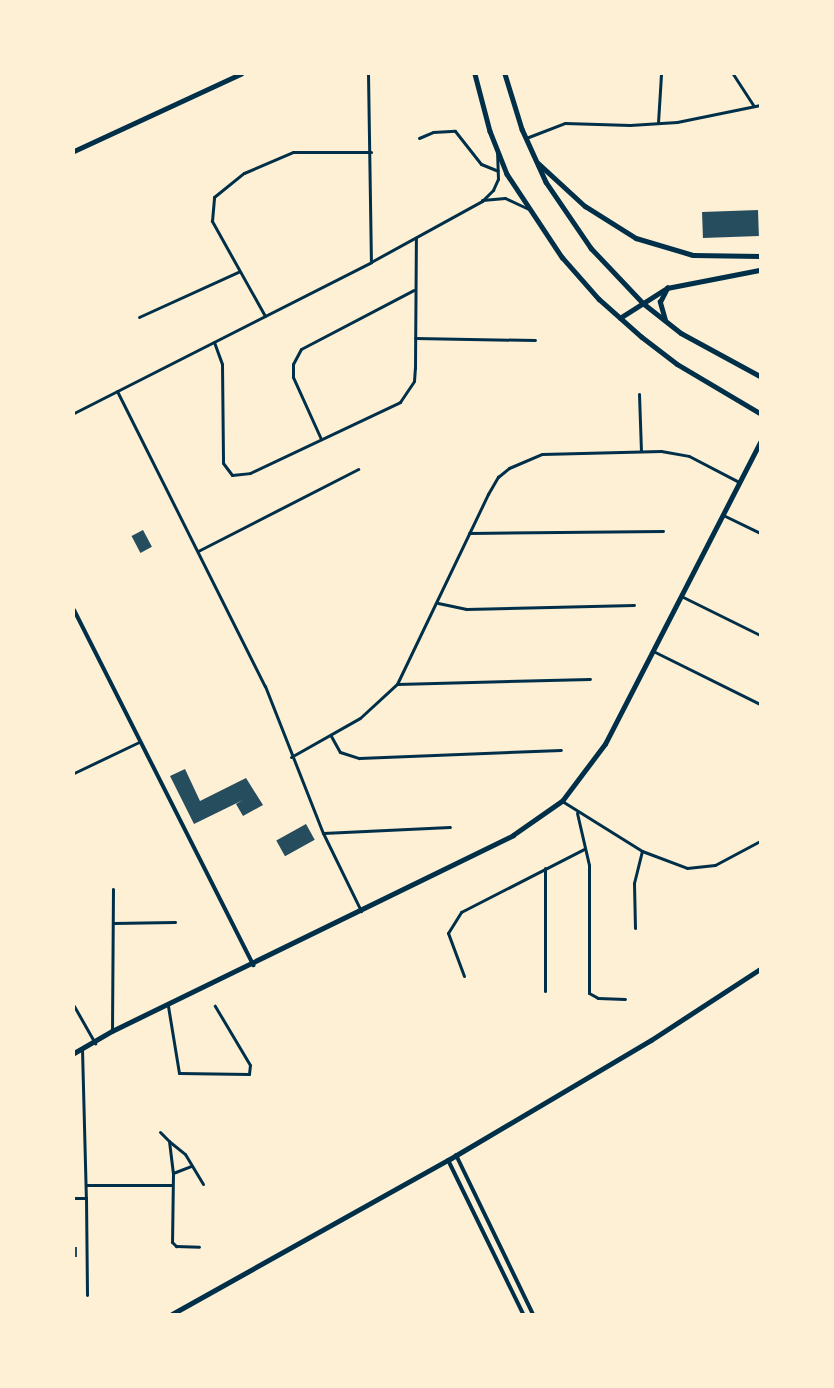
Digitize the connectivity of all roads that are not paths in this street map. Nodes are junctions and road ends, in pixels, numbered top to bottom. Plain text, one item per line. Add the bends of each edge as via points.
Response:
1 (241, 74) edge
2 (368, 74) edge
3 (476, 74) edge
4 (505, 74) edge
5 (661, 74) edge
6 (733, 74) edge
7 (760, 105) edge
8 (753, 106) junction
9 (658, 123) junction
10 (419, 138) dead end
11 (526, 138) junction
12 (74, 151) edge
13 (370, 152) junction
14 (497, 152) junction
15 (538, 162) junction
16 (498, 171) junction
17 (482, 201) junction
18 (528, 209) junction
19 (416, 238) junction
20 (760, 256) edge
21 (371, 262) junction
22 (760, 270) edge
23 (238, 272) junction
24 (667, 288) junction
25 (414, 290) junction
26 (643, 304) junction
27 (265, 316) junction
28 (139, 317) dead end
29 (620, 318) junction
30 (665, 321) junction
31 (414, 338) junction
32 (535, 340) dead end
33 (214, 342) junction
34 (760, 376) edge
35 (117, 391) junction
36 (639, 394) dead end
37 (74, 413) edge
38 (760, 414) edge
39 (321, 439) junction
40 (760, 442) edge
41 (641, 451) junction
42 (358, 468) dead end
43 (739, 482) junction
44 (722, 515) junction
45 (663, 532) dead end
46 (469, 533) junction
47 (760, 533) edge
48 (198, 551) junction
49 (681, 596) junction
50 (438, 603) junction
51 (634, 606) dead end
52 (74, 610) edge
53 (760, 636) edge
54 (653, 651) junction
55 (590, 679) dead end
56 (397, 684) junction
57 (760, 704) edge
58 (332, 736) junction
59 (139, 742) junction
60 (561, 750) dead end
61 (291, 757) junction
62 (74, 773) edge
63 (562, 801) junction
64 (577, 812) junction
65 (450, 827) dead end
66 (322, 833) junction
67 (760, 840) edge
68 (584, 849) junction
69 (642, 851) junction
70 (545, 867) junction
71 (113, 889) dead end
72 (361, 912) junction
73 (175, 922) dead end
74 (113, 923) junction
75 (635, 928) dead end
76 (253, 965) junction
77 (760, 969) edge
78 (464, 976) dead end
79 (546, 991) dead end
80 (625, 999) dead end
81 (74, 1006) edge
82 (168, 1006) junction
83 (215, 1006) dead end
84 (112, 1031) junction
85 (95, 1043) junction
86 (82, 1049) junction
87 (74, 1053) edge
88 (160, 1132) dead end
89 (169, 1141) junction
90 (456, 1155) junction
91 (448, 1160) junction
92 (191, 1166) junction
93 (173, 1173) junction
94 (203, 1184) dead end
95 (86, 1185) junction
96 (172, 1185) junction
97 (74, 1198) edge
98 (86, 1198) junction
99 (199, 1247) dead end
100 (87, 1295) dead end
101 (172, 1314) edge
102 (523, 1314) edge
103 (533, 1314) edge

1 - 12 main road
2 - 13 street
3 - 14 main road
4 - 11 main road
5 - 9 street
6 - 8 street
7 - 8 street
8 - 9 street
9 - 11 street via 565,123
10 - 16 street via 433,132 455,132 481,164
11 - 15 main road
13 - 21 street
13 - 23 street via 293,152 244,173 219,190 212,203 212,220
14 - 16 street
14 - 18 main road
15 - 20 main road via 585,206 636,238 693,255
15 - 26 main road via 546,182 574,226
16 - 17 street via 495,186
17 - 18 street via 505,198
17 - 19 street
18 - 29 main road via 562,257
19 - 21 street
19 - 25 street
21 - 27 street
22 - 24 main road
23 - 27 street
23 - 28 street
24 - 26 main road
24 - 30 main road via 660,302
25 - 31 street
25 - 39 street via 301,350 293,364 292,377
26 - 29 main road
26 - 30 main road
27 - 33 street
29 - 38 main road via 677,364
30 - 34 main road
31 - 32 street
31 - 39 street via 414,381 400,402
33 - 35 street
33 - 39 street via 222,364 223,463 227,472 239,477
35 - 37 street
35 - 48 street
36 - 41 street
40 - 43 main road
41 - 43 street via 675,452 689,456
41 - 46 street via 542,454 524,460 498,477
42 - 48 street
43 - 44 main road
44 - 47 street
44 - 49 main road
45 - 46 street
46 - 50 street
48 - 61 street via 265,686
49 - 53 street
49 - 54 main road
50 - 51 street via 466,609
50 - 56 street
52 - 59 street
54 - 57 street
54 - 63 main road via 605,744
55 - 56 street
56 - 58 street via 360,718
58 - 60 street via 340,752 359,758
58 - 61 street
59 - 62 street
59 - 76 street
61 - 66 street
63 - 64 street
63 - 72 main road via 513,835
64 - 68 street
64 - 69 street
65 - 66 street
66 - 72 street
67 - 69 street via 730,859 701,869 674,865
68 - 70 street
68 - 80 street via 589,866 589,993 598,998
69 - 75 street via 634,883
70 - 78 street via 498,895 460,912 452,921 448,933
70 - 79 street
71 - 74 street
72 - 76 main road
73 - 74 street
74 - 84 street
76 - 82 main road
77 - 90 main road via 651,1040
81 - 85 street
82 - 83 street via 179,1074 249,1074 250,1065
82 - 84 main road
84 - 85 main road
85 - 86 main road
86 - 87 main road
86 - 95 street
88 - 89 street
89 - 92 street via 185,1154
89 - 93 street
90 - 91 main road
90 - 103 street
91 - 101 main road
91 - 102 street
92 - 93 street
92 - 94 street
93 - 96 street
95 - 96 street
95 - 98 street
96 - 99 street via 172,1242 176,1246
97 - 98 street
98 - 100 street

